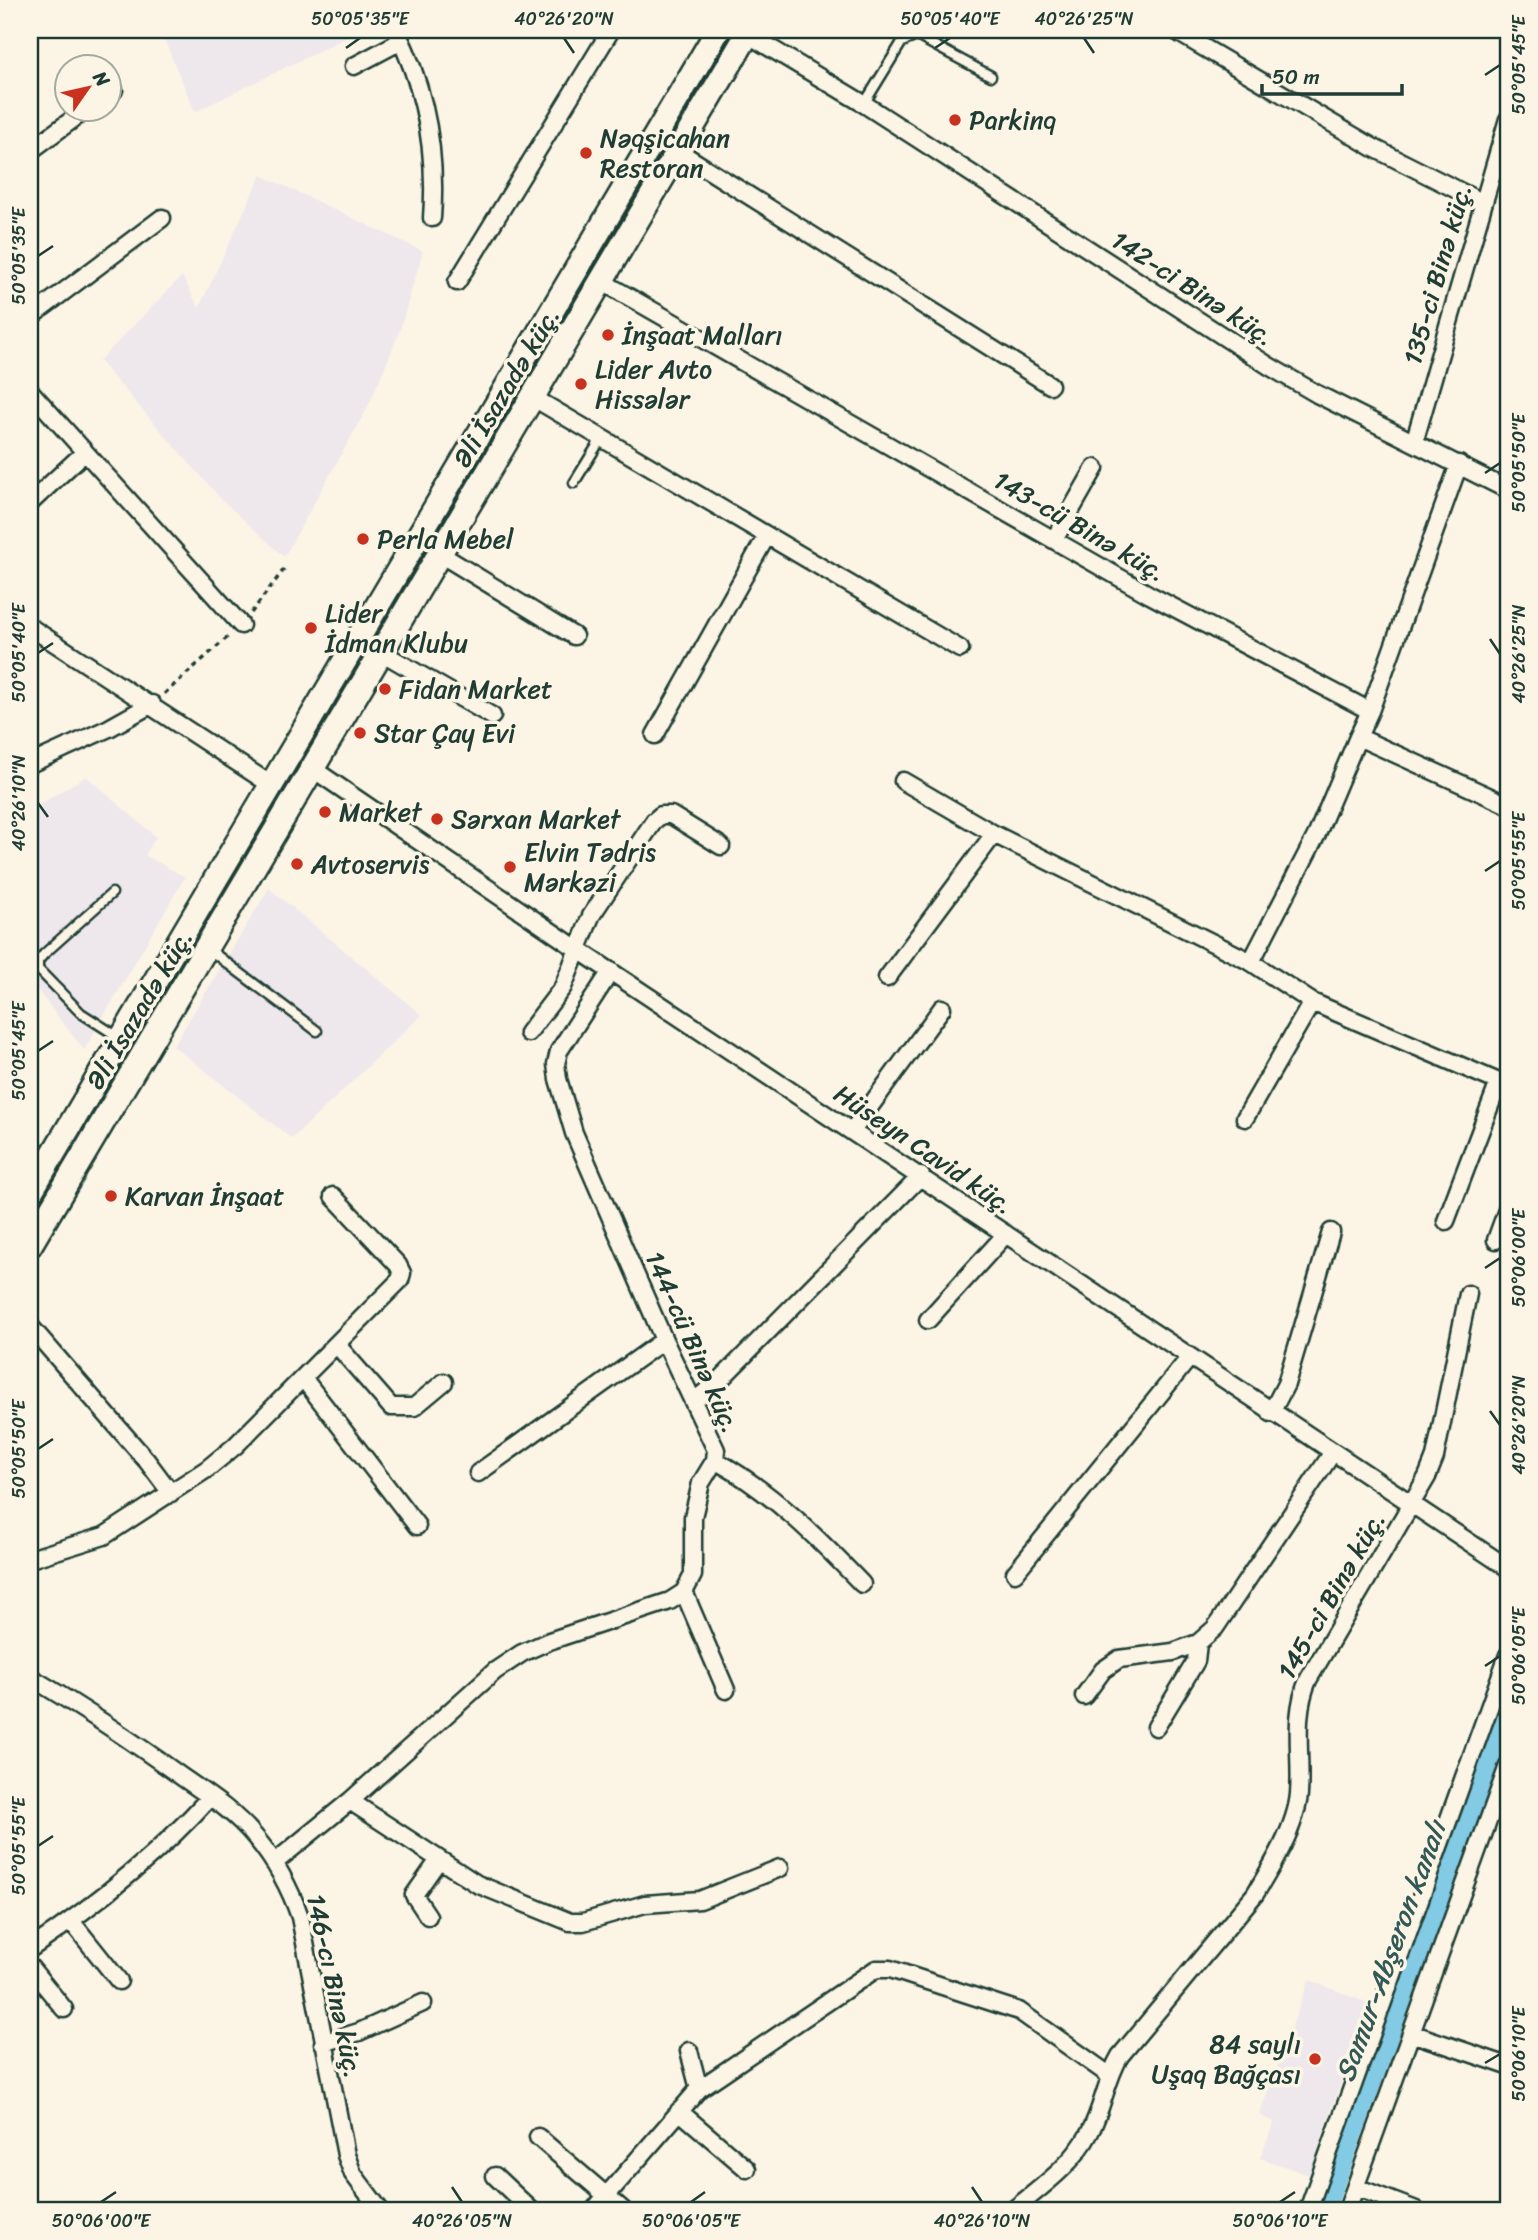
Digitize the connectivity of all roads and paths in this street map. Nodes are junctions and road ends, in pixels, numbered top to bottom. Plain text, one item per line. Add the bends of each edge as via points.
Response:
1 (611, 30) edge
2 (718, 30) edge
3 (1174, 30) edge
4 (745, 31) edge
5 (399, 35) edge
6 (354, 66) dead end
7 (991, 76) dead end
8 (864, 104) junction
9 (1508, 119) edge
10 (69, 122) edge
11 (1505, 143) edge
12 (30, 151) edge
13 (678, 151) junction
14 (1483, 203) junction
15 (162, 218) dead end
16 (432, 218) dead end
17 (601, 281) junction
18 (457, 282) dead end
19 (30, 317) edge
20 (1050, 385) dead end
21 (30, 391) edge
22 (532, 397) junction
23 (601, 439) junction
24 (1414, 443) junction
25 (85, 452) junction
26 (1459, 464) junction
27 (1095, 468) dead end
28 (575, 483) dead end
29 (1508, 490) edge
30 (30, 503) edge
31 (766, 537) junction
32 (1054, 540) junction
33 (440, 554) junction
34 (285, 568) dead end
35 (241, 625) junction
36 (30, 627) edge
37 (574, 636) dead end
38 (960, 649) dead end
39 (381, 652) junction
40 (152, 704) junction
41 (1370, 711) junction
42 (492, 716) dead end
43 (655, 735) dead end
44 (1359, 737) junction
45 (291, 755) junction
46 (30, 764) edge
47 (313, 769) junction
48 (903, 781) dead end
49 (273, 786) junction
50 (295, 800) junction
51 (1508, 805) edge
52 (994, 834) junction
53 (721, 846) dead end
54 (112, 893) dead end
55 (207, 948) junction
56 (577, 949) junction
57 (1251, 962) junction
58 (611, 971) junction
59 (887, 978) dead end
60 (1312, 1002) junction
61 (942, 1008) dead end
62 (317, 1031) dead end
63 (528, 1034) dead end
64 (122, 1039) junction
65 (1504, 1084) edge
66 (1245, 1118) dead end
67 (852, 1131) junction
68 (920, 1177) junction
69 (30, 1192) edge
70 (333, 1196) dead end
71 (1508, 1207) edge
72 (1446, 1221) dead end
73 (1331, 1232) dead end
74 (1006, 1234) junction
75 (1496, 1240) dead end
76 (30, 1245) edge
77 (1468, 1294) dead end
78 (928, 1320) dead end
79 (30, 1326) edge
80 (664, 1340) junction
81 (337, 1345) junction
82 (1190, 1357) junction
83 (303, 1378) junction
84 (444, 1382) dead end
85 (694, 1401) junction
86 (1271, 1413) junction
87 (1333, 1452) junction
88 (715, 1460) junction
89 (478, 1473) dead end
90 (171, 1493) junction
91 (1411, 1504) junction
92 (416, 1526) dead end
93 (30, 1559) edge
94 (1508, 1568) edge
95 (1015, 1573) dead end
96 (862, 1584) dead end
97 (684, 1592) junction
98 (1198, 1643) junction
99 (1508, 1655) edge
100 (30, 1677) edge
101 (726, 1690) dead end
102 (1084, 1696) dead end
103 (1156, 1727) dead end
104 (1508, 1766) edge
105 (210, 1797) junction
106 (350, 1801) junction
107 (438, 1861) junction
108 (274, 1863) junction
109 (780, 1868) dead end
110 (428, 1916) dead end
111 (71, 1921) junction
112 (30, 1949) edge
113 (30, 1967) edge
114 (119, 1981) dead end
115 (423, 2003) dead end
116 (64, 2009) dead end
117 (1411, 2033) junction
118 (323, 2043) junction
119 (689, 2051) dead end
120 (1508, 2066) edge
121 (1109, 2075) junction
122 (699, 2089) junction
123 (679, 2111) junction
124 (538, 2137) dead end
125 (747, 2169) dead end
126 (495, 2175) dead end
127 (1356, 2187) junction
128 (605, 2197) junction
129 (380, 2210) edge
130 (531, 2210) edge
131 (594, 2210) edge
132 (623, 2210) edge
133 (1013, 2210) edge
134 (1308, 2210) edge
135 (1347, 2210) edge
136 (1416, 2210) edge

1 - 18 street
2 - 45 main road, Əli İsazadə küç.
3 - 14 street via 1374,148
4 - 8 street, 142-ci Binə küç.
4 - 13 main road, Əli İsazadə küç.
5 - 6 street
5 - 16 street via 424,98 435,179
7 - 8 lane via 917,36 909,37
8 - 24 street, 142-ci Binə küç. via 1269,366
9 - 11 street, 135-ci Binə küç.
10 - 12 street
11 - 14 street, 135-ci Binə küç.
13 - 17 main road, Əli İsazadə küç.
13 - 20 street
14 - 24 street, 135-ci Binə küç.
15 - 19 street
17 - 22 main road, Əli İsazadə küç.
17 - 32 street, 143-cü Binə küç.
21 - 25 street
22 - 23 street
22 - 33 main road, Əli İsazadə küç.
23 - 28 lane
23 - 31 street
24 - 26 street, 142-ci Binə küç.
25 - 30 street
25 - 35 street
26 - 29 street, 142-ci Binə küç.
26 - 41 street
27 - 32 street
31 - 38 street
31 - 43 street
32 - 41 street, 143-cü Binə küç.
33 - 37 street
33 - 39 main road, Əli İsazadə küç.
34 - 35 path
35 - 40 path
36 - 40 street
39 - 42 street
39 - 47 main road, Əli İsazadə küç.
40 - 46 street
40 - 49 street
41 - 44 street
44 - 51 street
44 - 57 street via 1317,834
45 - 47 main road
45 - 49 main road, Əli İsazadə küç.
47 - 50 main road, Əli İsazadə küç.
47 - 56 street, Hüseyn Cavid küç.
48 - 52 street
49 - 50 main road
49 - 64 main road, Əli İsazadə küç.
50 - 55 main road, Əli İsazadə küç.
52 - 57 street
52 - 59 street
53 - 56 street via 671,815 661,815 591,916
54 - 64 lane via 44,954 38,969 81,1013
55 - 62 lane
55 - 76 main road, Əli İsazadə küç.
56 - 58 street, Hüseyn Cavid küç.
56 - 63 street via 563,987
57 - 60 street
58 - 67 street, Hüseyn Cavid küç.
58 - 80 street, 144-cü Binə küç. via 559,1051 556,1064 574,1133
60 - 65 street
60 - 66 street
61 - 67 street
64 - 69 main road, Əli İsazadə küç.
65 - 72 street
67 - 68 street, Hüseyn Cavid küç.
68 - 74 street, Hüseyn Cavid küç.
68 - 85 street
70 - 81 street via 402,1273
71 - 75 street
73 - 86 street via 1286,1384
74 - 78 street
74 - 82 street, Hüseyn Cavid küç.
77 - 91 street, 145-ci Binə küç. via 1435,1457
79 - 90 street
80 - 85 street, 144-cü Binə küç.
80 - 89 street
81 - 83 street
81 - 84 street via 391,1407 414,1407
82 - 86 street, Hüseyn Cavid küç.
82 - 95 street
83 - 90 street via 234,1446
83 - 92 street
85 - 88 street, 144-cü Binə küç. via 712,1438
86 - 87 street, Hüseyn Cavid küç.
87 - 91 street, Hüseyn Cavid küç.
87 - 98 street via 1215,1628
88 - 96 street via 760,1487 807,1525
88 - 97 street, 144-cü Binə küç. via 698,1495 693,1575
90 - 93 street via 104,1536
91 - 94 street, Hüseyn Cavid küç.
91 - 121 street, 145-ci Binə küç. via 1299,1702 1299,1795 1270,1869 1255,1894 1136,2035
97 - 101 street
97 - 106 street via 522,1653 495,1671
98 - 102 street via 1173,1652 1119,1659 1103,1670
98 - 103 street via 1196,1661
99 - 134 street
100 - 105 street, 146-cı Binə küç. via 81,1706
104 - 117 street
105 - 108 street, 146-cı Binə küç. via 255,1837
105 - 111 street via 161,1848
106 - 107 street
106 - 108 street
107 - 109 street via 477,1884 570,1922 645,1904 700,1900
107 - 110 street via 414,1895
108 - 118 street, 146-cı Binə küç. via 300,1917
111 - 112 street
111 - 114 street
113 - 116 street
115 - 118 street
117 - 120 street
117 - 127 street
118 - 129 street, 146-cı Binə küç. via 346,2155 353,2174
119 - 122 street
121 - 122 street via 1019,2011 890,1969 876,1969
121 - 133 street, 145-ci Binə küç. via 1103,2103 1080,2151
122 - 123 street
123 - 125 street
123 - 128 street
124 - 128 street
126 - 130 street
127 - 135 street
127 - 136 street
128 - 131 street
128 - 132 street

